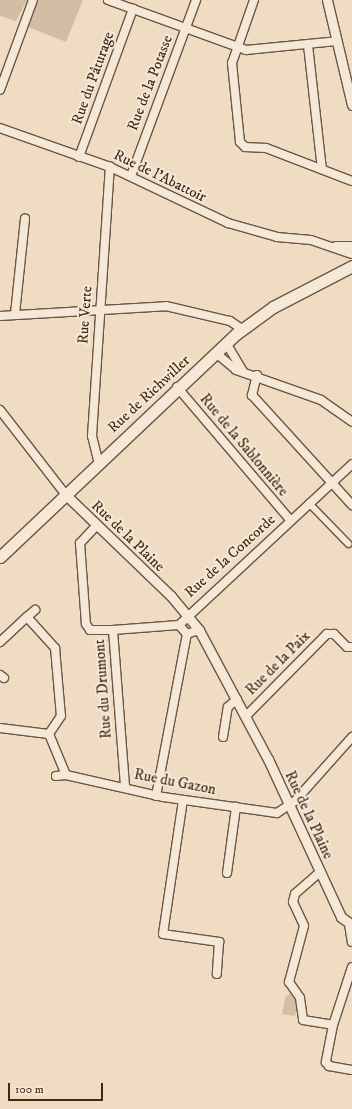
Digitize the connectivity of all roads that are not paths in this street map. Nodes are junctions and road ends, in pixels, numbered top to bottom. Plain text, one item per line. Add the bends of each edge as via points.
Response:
1 (33, 0) edge
2 (108, 0) edge
3 (196, 0) edge
4 (254, 0) edge
5 (327, 0) edge
6 (133, 9) junction
7 (186, 28) junction
8 (337, 41) junction
9 (308, 44) junction
10 (236, 48) junction
11 (0, 90) edge
12 (351, 98) edge
13 (0, 128) edge
14 (79, 157) junction
15 (110, 167) junction
16 (322, 169) junction
17 (131, 176) junction
18 (352, 180) edge
19 (26, 219) dead end
20 (332, 246) junction
21 (352, 246) edge
22 (352, 254) edge
23 (352, 258) edge
24 (352, 266) edge
25 (334, 274) junction
26 (100, 309) junction
27 (15, 314) junction
28 (0, 316) edge
29 (239, 332) junction
30 (226, 343) junction
31 (216, 353) junction
32 (243, 371) junction
33 (257, 375) junction
34 (177, 387) junction
35 (0, 410) edge
36 (352, 422) edge
37 (99, 464) junction
38 (352, 464) edge
39 (331, 483) junction
40 (66, 495) junction
41 (309, 503) junction
42 (352, 505) edge
43 (290, 520) junction
44 (97, 525) junction
45 (349, 544) dead end
46 (0, 556) edge
47 (35, 610) dead end
48 (188, 614) junction
49 (27, 617) junction
50 (179, 625) junction
51 (113, 630) junction
52 (199, 630) junction
53 (187, 634) junction
54 (0, 642) edge
55 (352, 646) edge
56 (237, 699) junction
57 (246, 716) junction
58 (0, 728) edge
59 (49, 734) junction
60 (352, 736) edge
61 (223, 737) dead end
62 (66, 775) junction
63 (56, 776) dead end
64 (125, 787) junction
65 (156, 796) junction
66 (183, 800) junction
67 (289, 806) junction
68 (236, 807) junction
69 (320, 872) junction
70 (228, 873) dead end
71 (351, 924) edge
72 (352, 942) edge
73 (352, 968) edge
74 (217, 974) dead end
75 (333, 1025) junction
76 (352, 1070) edge

1 - 11 street
2 - 6 street
3 - 7 street, Rue de la Potasse
4 - 10 street
5 - 8 street
6 - 7 street
6 - 14 street, Rue du Pâturage
7 - 10 street
7 - 17 street, Rue de la Potasse
8 - 9 street
8 - 12 street
9 - 10 street via 256,51
9 - 16 street
10 - 16 street via 232,63 240,142 245,147 266,148
13 - 14 street, Rue de l'Abattoir
14 - 15 street, Rue de l'Abattoir
15 - 17 street, Rue de l'Abattoir
15 - 26 street, Rue Verte
16 - 18 street
17 - 20 street, Rue de l'Abattoir via 228,223 254,232
19 - 27 street
20 - 21 street, Rue de l'Abattoir
20 - 22 street, Rue de l'Abattoir
23 - 25 main road, Rue de Richwiller
24 - 25 main road, Rue de Richwiller
25 - 29 main road, Rue de Richwiller via 273,307
26 - 27 street
26 - 29 street via 170,307 230,321
26 - 37 street, Rue Verte via 92,436
27 - 28 street
29 - 30 main road, Rue de Richwiller
30 - 31 main road, Rue de Richwiller
30 - 32 street
31 - 32 street
31 - 34 main road, Rue de Richwiller
32 - 33 street
33 - 36 street via 321,400
33 - 39 street via 252,395
34 - 37 main road, Rue de Richwiller
34 - 43 street, Rue de la Sablonnière
35 - 40 street
37 - 40 main road, Rue de Richwiller
38 - 39 street, Rue de la Concorde
39 - 41 street, Rue de la Concorde
39 - 42 street
40 - 44 street, Rue de la Plaine
40 - 46 main road, Rue de Richwiller
41 - 43 street, Rue de la Concorde
41 - 45 street
43 - 48 street, Rue de la Concorde
44 - 48 street, Rue de la Plaine
44 - 51 street, Rue du Drumont via 80,543 86,624 90,630
47 - 49 street
48 - 50 street
48 - 52 street, Rue de la Plaine
49 - 54 street
49 - 59 street via 55,648 61,716
50 - 51 street
50 - 53 street
51 - 64 street, Rue du Drumont
52 - 53 street
52 - 56 street, Rue de la Plaine
53 - 65 street
55 - 57 street, Rue de la Paix via 347,647 334,634 327,634
56 - 57 street, Rue de la Plaine
56 - 61 street via 228,707
57 - 67 street, Rue de la Plaine
58 - 59 street
59 - 62 street
60 - 67 street
62 - 63 street, Rue du Gazon
62 - 64 street, Rue du Gazon
64 - 65 street, Rue du Gazon
65 - 66 street, Rue du Gazon
66 - 68 street, Rue du Gazon
66 - 74 street via 163,934 219,942
67 - 68 street, Rue du Gazon via 277,813
67 - 69 street, Rue de la Plaine
68 - 70 street
69 - 71 street, Rue de la Plaine via 341,917
69 - 75 street via 295,894 293,902 304,926 288,982 300,998 303,1020
71 - 72 street, Rue de la Plaine
73 - 75 street
75 - 76 street via 326,1062 329,1066

